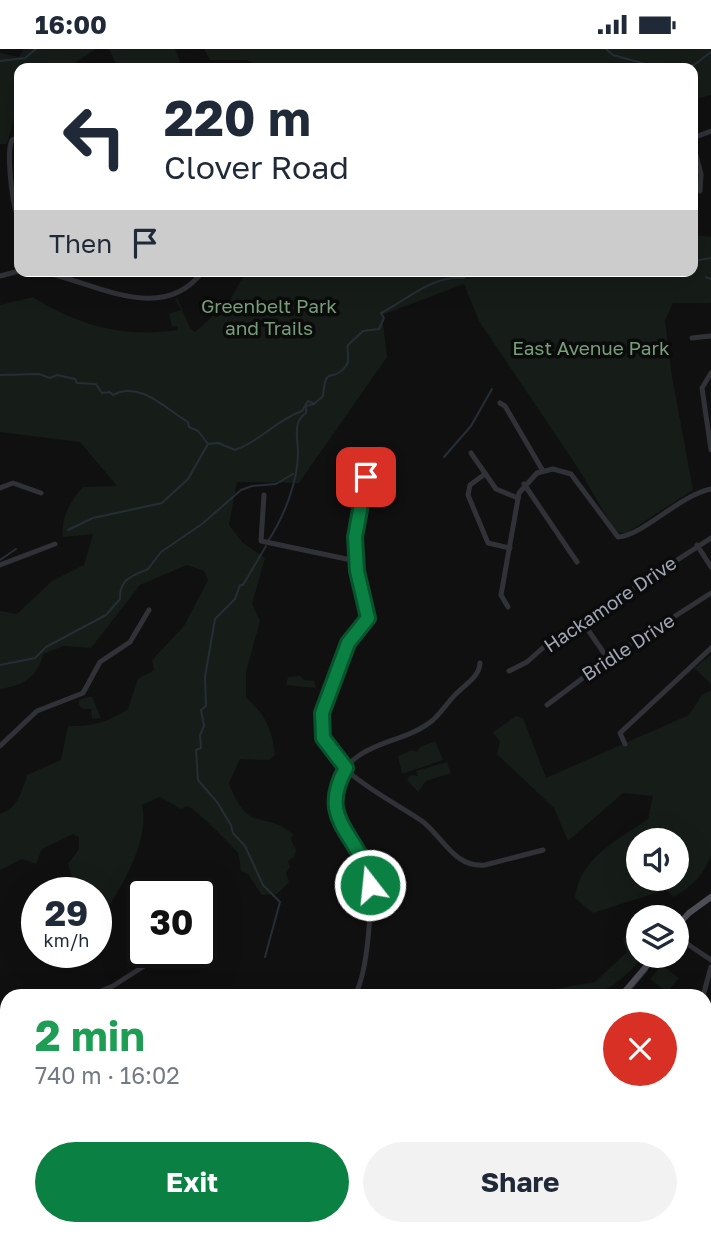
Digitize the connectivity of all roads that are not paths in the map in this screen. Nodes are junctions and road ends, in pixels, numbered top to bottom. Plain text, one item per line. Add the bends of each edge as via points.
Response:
1 (14, 139) edge
2 (698, 163) edge
3 (700, 191) dead end
4 (14, 211) edge
5 (61, 277) edge
6 (196, 277) edge
7 (711, 336) edge
8 (692, 338) dead end
9 (711, 373) edge
10 (500, 403) dead end
11 (708, 417) edge
12 (711, 450) edge
13 (471, 453) dead end
14 (369, 456) dead end
15 (543, 471) junction
16 (485, 474) junction
17 (524, 484) junction
18 (0, 488) edge
19 (711, 489) edge
20 (41, 493) dead end
21 (264, 495) dead end
22 (518, 498) junction
23 (711, 538) edge
24 (55, 544) dead end
25 (697, 545) junction
26 (510, 548) junction
27 (356, 561) junction
28 (578, 562) dead end
29 (0, 565) edge
30 (711, 567) edge
31 (711, 593) edge
32 (508, 607) dead end
33 (149, 610) dead end
34 (582, 621) junction
35 (711, 648) edge
36 (607, 659) junction
37 (480, 663) dead end
38 (509, 671) dead end
39 (547, 705) dead end
40 (625, 744) dead end
41 (0, 746) edge
42 (346, 768) junction
43 (542, 850) dead end
44 (711, 897) edge
45 (689, 913) edge
46 (689, 945) edge
47 (711, 960) edge
48 (711, 967) edge
49 (141, 968) edge
50 (645, 968) edge
51 (106, 989) edge
52 (357, 989) edge
53 (627, 989) edge
54 (705, 989) edge

1 - 4 street via 9,146
2 - 3 street
5 - 6 street via 139,300 177,292
7 - 8 street
9 - 11 street via 702,388
10 - 15 street
11 - 12 street
13 - 16 street
14 - 27 street via 355,537
15 - 17 street
15 - 19 street via 562,471 575,478 618,537 685,497
16 - 22 street via 496,489
16 - 26 street via 470,485 468,495 484,538 494,546
17 - 22 street
17 - 28 street
18 - 20 street via 13,483
21 - 27 street via 261,541
22 - 26 street
23 - 25 street, Hackamore Drive
24 - 29 street
25 - 30 street
25 - 34 street, Hackamore Drive
26 - 32 street via 501,594
27 - 42 street via 368,618 348,643 321,720 323,738
31 - 36 street, Bridle Drive
33 - 41 street via 130,642 100,663 83,693 37,711
34 - 36 street
34 - 38 street, Hackamore Drive
35 - 40 street via 620,733
36 - 39 street, Bridle Drive
37 - 42 street via 476,675 432,721 366,750
42 - 43 street via 361,783 424,823 463,861 485,865
42 - 52 street via 333,804 361,853 370,885 365,972
44 - 45 main road
46 - 47 street
48 - 54 street
49 - 51 street
50 - 53 main road

